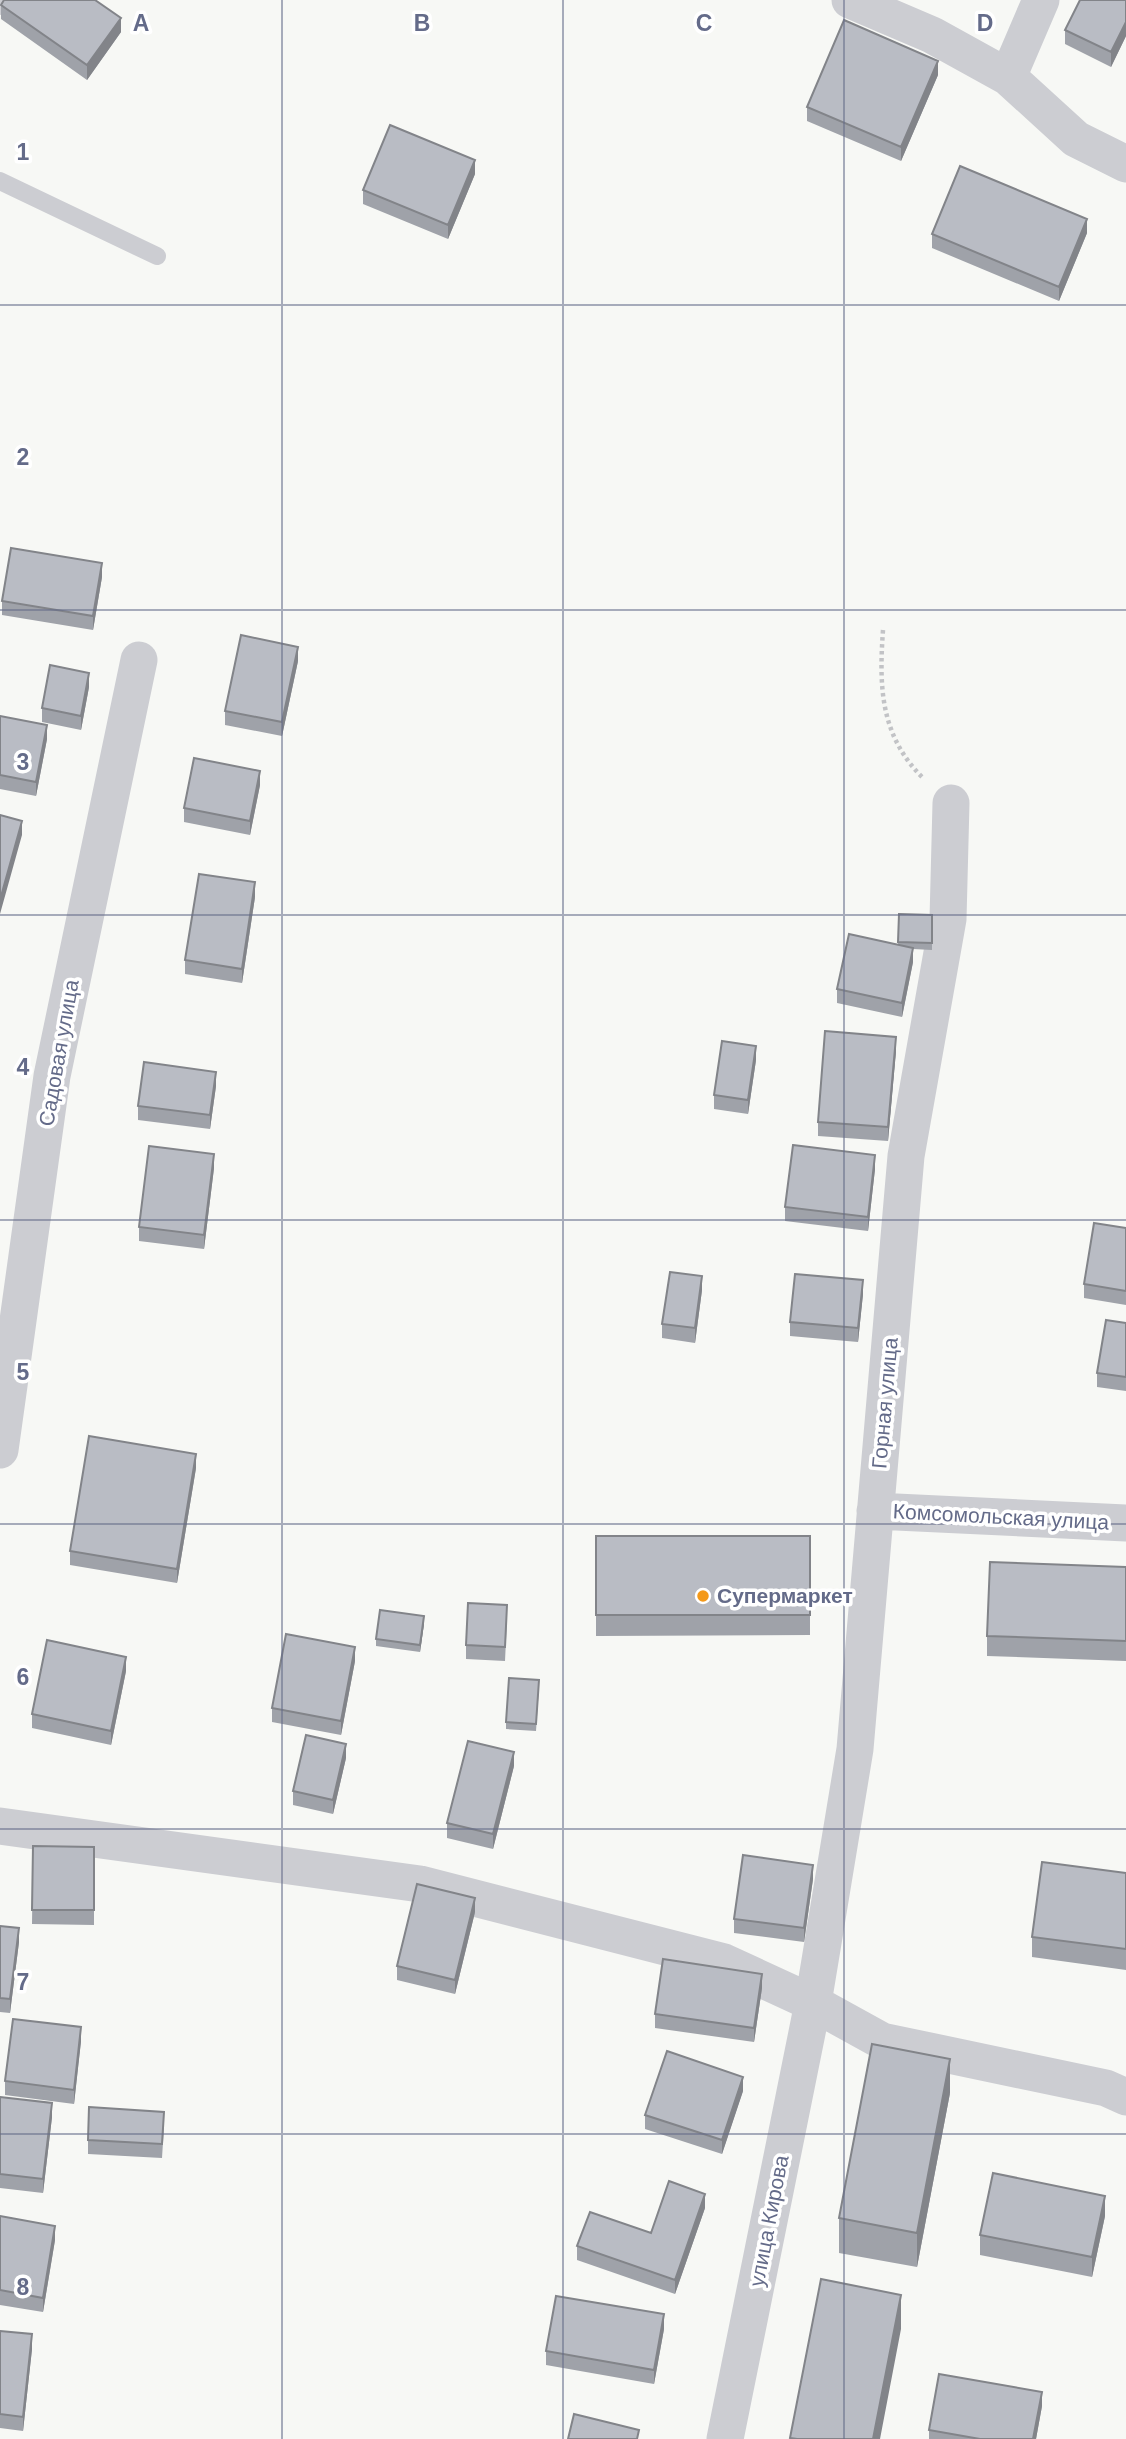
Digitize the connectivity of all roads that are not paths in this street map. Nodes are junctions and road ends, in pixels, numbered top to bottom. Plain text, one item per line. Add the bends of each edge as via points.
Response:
1 (4, 0) edge
2 (850, 0) edge
3 (1041, 0) edge
4 (0, 6) edge
5 (1008, 77) junction
6 (1126, 164) edge
7 (0, 181) edge
8 (158, 256) dead end
9 (139, 660) dead end
10 (951, 803) road end
11 (0, 1450) edge
12 (875, 1511) junction
13 (1126, 1523) edge
14 (0, 1826) edge
15 (813, 2003) junction
16 (1126, 2097) edge
17 (725, 2439) edge

1 - 4 lane
2 - 5 street via 933,35
3 - 5 street
5 - 6 street via 1076,139
7 - 8 lane
9 - 11 street, Садовая улица via 52,1076
10 - 12 street, Горная улица via 948,919 906,1156
12 - 13 street, Комсомольская улица
12 - 15 street, Горная улица via 855,1749
14 - 15 street via 420,1884 724,1962
15 - 16 street via 883,2041 1106,2088
15 - 17 street, улица Кирова

